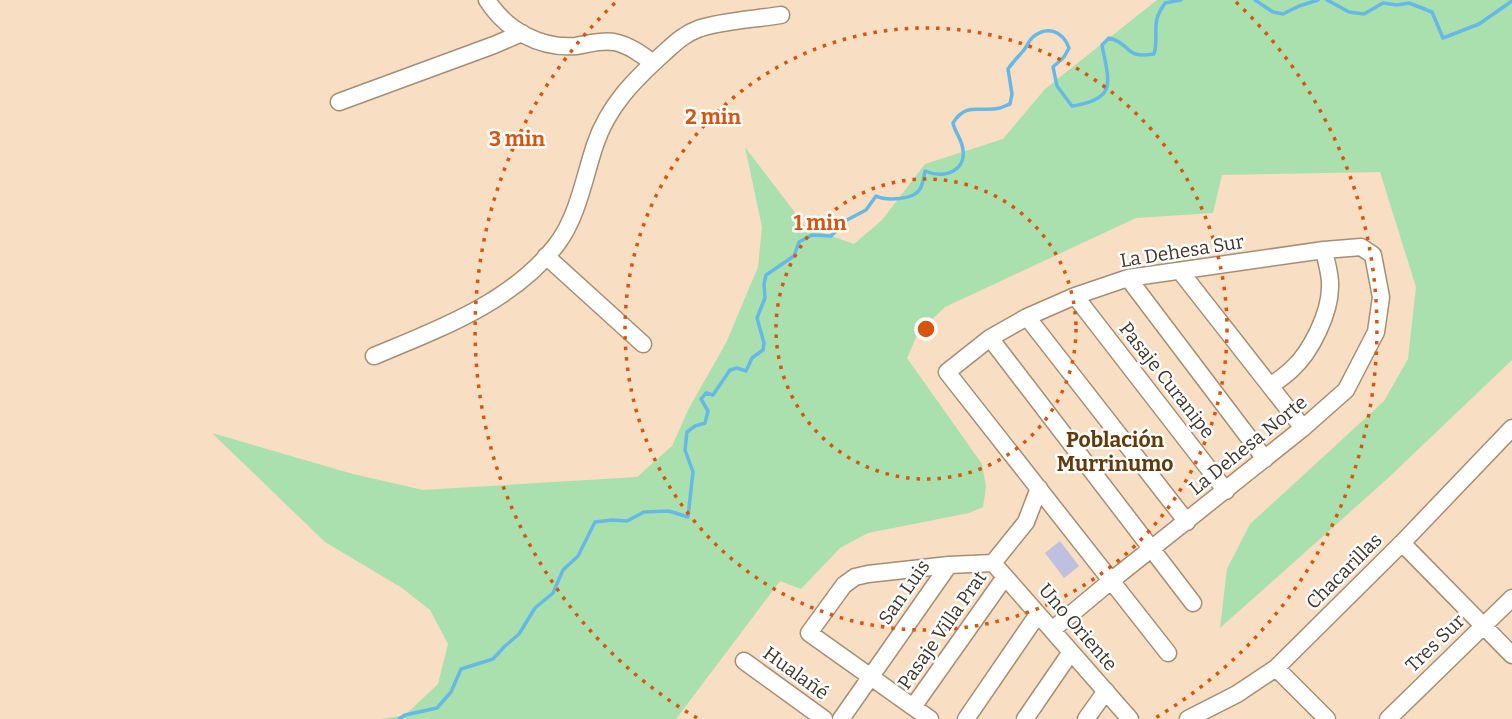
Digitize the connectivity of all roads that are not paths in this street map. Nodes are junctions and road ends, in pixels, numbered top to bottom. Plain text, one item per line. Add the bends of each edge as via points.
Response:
1 (487, 0) edge
2 (781, 15) dead end
3 (522, 33) junction
4 (653, 63) junction
5 (339, 102) dead end
6 (1361, 247) joint
7 (1324, 250) junction
8 (546, 256) junction
9 (1180, 271) junction
10 (1128, 278) junction
11 (1075, 296) junction
12 (1027, 317) junction
13 (990, 338) junction
14 (643, 344) dead end
15 (374, 356) dead end
16 (1270, 386) junction
17 (1303, 428) junction
18 (1512, 428) edge
19 (1265, 459) junction
20 (1039, 488) junction
21 (1226, 491) junction
22 (1187, 522) junction
23 (1402, 543) junction
24 (1153, 549) junction
25 (993, 563) junction
26 (949, 565) junction
27 (1005, 577) junction
28 (1112, 580) junction
29 (1512, 598) edge
30 (1194, 603) dead end
31 (1038, 614) junction
32 (1484, 625) junction
33 (1052, 630) junction
34 (1071, 652) junction
35 (1168, 653) dead end
36 (1512, 655) edge
37 (744, 660) dead end
38 (1276, 668) junction
39 (870, 677) junction
40 (1106, 691) junction
41 (913, 707) junction
42 (824, 719) edge
43 (841, 719) edge
44 (930, 719) edge
45 (966, 719) edge
46 (1025, 719) edge
47 (1086, 719) edge
48 (1130, 719) edge
49 (1188, 719) edge
50 (1327, 719) edge
51 (1388, 719) edge

1 - 3 street
2 - 4 street via 695,30
3 - 4 street via 554,45 613,42
3 - 5 street
4 - 8 street via 610,111 570,221
6 - 7 street, La Dehesa Sur
6 - 17 street, La Dehesa Norte via 1373,255 1381,297 1376,332 1346,390
7 - 9 street, La Dehesa Sur
7 - 16 street via 1331,287 1327,308 1303,356
8 - 14 street
8 - 15 street via 482,307
9 - 10 street, La Dehesa Sur
9 - 16 street
10 - 11 street, La Dehesa Sur
10 - 19 street
11 - 12 street, La Dehesa Sur
11 - 21 street, Pasaje Curanipe
12 - 13 street, La Dehesa Sur
12 - 22 street
13 - 20 street, La Dehesa Sur via 947,372
13 - 24 street
16 - 17 street
17 - 19 street, La Dehesa Norte
18 - 23 street, Chacarillas
19 - 21 street, La Dehesa Norte
20 - 25 street via 1026,522
20 - 28 street
21 - 22 street, La Dehesa Norte
22 - 24 street, La Dehesa Norte
23 - 32 street
23 - 38 street, Chacarillas
24 - 28 street, La Dehesa Norte
24 - 30 street
25 - 26 street, San Luis
25 - 27 street, Uno Oriente
26 - 39 street, San Luis
26 - 39 street via 855,577 809,633
27 - 31 street, Uno Oriente
27 - 41 street, Pasaje Villa Prat
28 - 33 street, La Dehesa Norte
28 - 35 street
29 - 32 street, Tres Sur
31 - 33 street, Uno Oriente
31 - 45 street
32 - 36 street
32 - 51 street, Tres Sur
33 - 34 street, Uno Oriente
34 - 40 street, Uno Oriente
34 - 46 street
37 - 42 street, Hualañé
38 - 49 street, Chacarillas
38 - 50 street
39 - 41 street
39 - 43 street, San Luis
40 - 47 street
40 - 48 street, Uno Oriente
41 - 44 street

